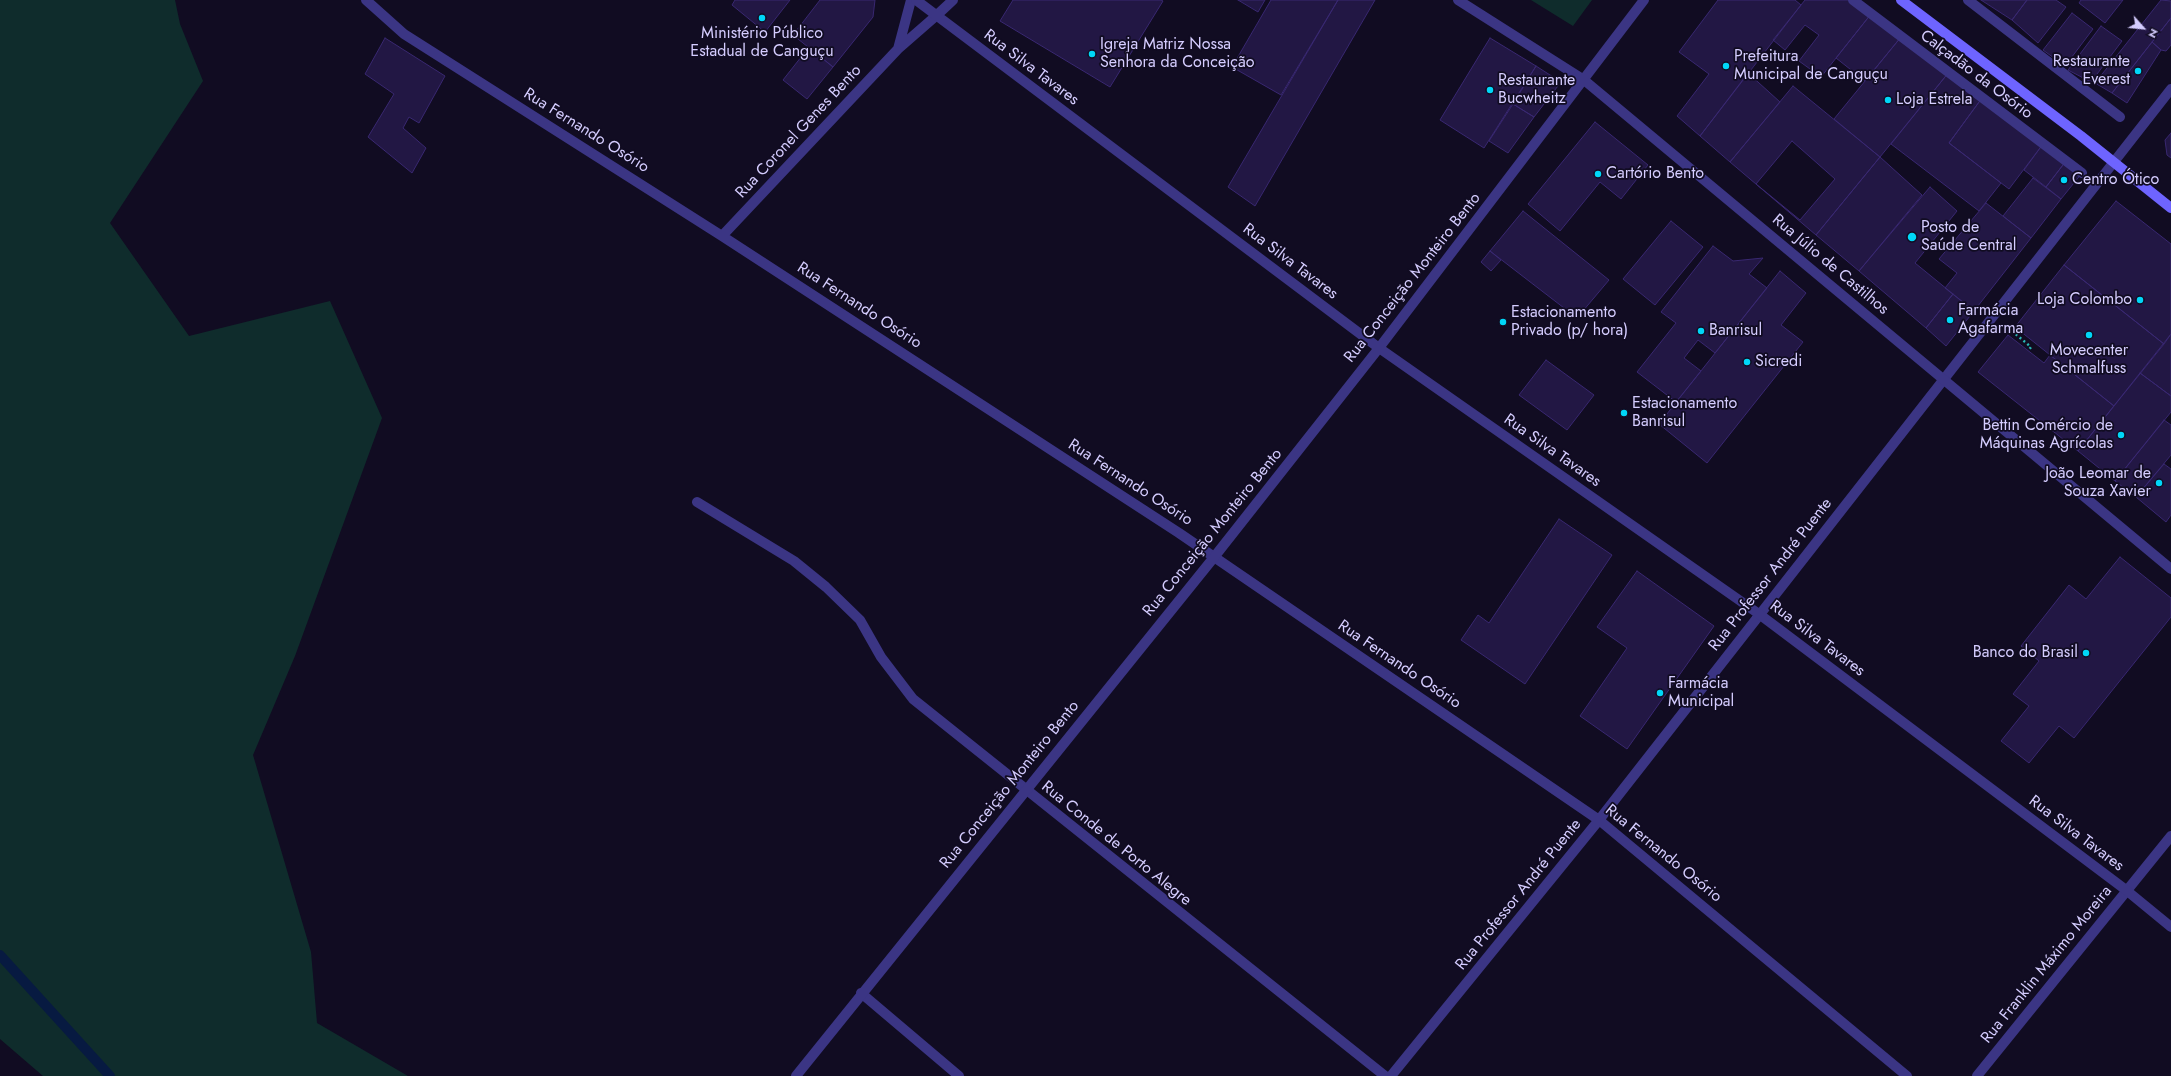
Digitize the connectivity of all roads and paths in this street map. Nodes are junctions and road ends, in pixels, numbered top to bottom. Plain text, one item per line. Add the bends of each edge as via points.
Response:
1 (366, 0) edge
2 (911, 0) edge
3 (916, 0) edge
4 (953, 0) edge
5 (1458, 0) edge
6 (1644, 0) edge
7 (1853, 0) edge
8 (1901, 0) edge
9 (1968, 0) edge
10 (937, 15) junction
11 (898, 50) junction
12 (1584, 80) junction
13 (2171, 89) edge
14 (2120, 117) dead end
15 (2114, 161) junction
16 (2082, 173) dead end
17 (2171, 208) edge
18 (722, 236) junction
19 (2012, 331) dead end
20 (1379, 348) junction
21 (2028, 351) dead end
22 (1943, 379) junction
23 (698, 502) dead end
24 (1215, 556) junction
25 (2171, 569) edge
26 (1759, 614) junction
27 (1025, 790) junction
28 (1599, 820) junction
29 (2171, 836) edge
30 (2126, 890) junction
31 (2171, 927) edge
32 (861, 994) junction
33 (796, 1076) edge
34 (959, 1076) edge
35 (1385, 1076) edge
36 (1391, 1076) edge
37 (1907, 1076) edge
38 (1977, 1076) edge

1 - 18 street, Rua Fernando Osório via 404,34
2 - 11 street, Rua Coronel Genes Bento
3 - 10 street, Rua Silva Tavares
4 - 10 street, Rua Coronel Genes Bento
5 - 12 street, Rua Júlio de Castilhos
6 - 12 street, Rua Conceição Monteiro Bento
7 - 16 street, Calçadão da Osório
8 - 15 main road
9 - 14 street
10 - 11 street, Rua Coronel Genes Bento
10 - 20 street, Rua Silva Tavares
11 - 18 street, Rua Coronel Genes Bento
12 - 20 street, Rua Conceição Monteiro Bento
12 - 22 street, Rua Júlio de Castilhos
13 - 15 street, Rua Professor André Puente
15 - 17 main road
15 - 22 street, Rua Professor André Puente
18 - 24 street, Rua Fernando Osório
19 - 21 path via 2031,347
20 - 24 street, Rua Conceição Monteiro Bento
20 - 26 street, Rua Silva Tavares
22 - 25 street, Rua Júlio de Castilhos
22 - 26 street, Rua Professor André Puente
23 - 27 street, Rua Conde de Porto Alegre via 794,561 826,587 860,620 881,657 913,699
24 - 27 street, Rua Conceição Monteiro Bento
24 - 28 street, Rua Fernando Osório
26 - 28 street, Rua Professor André Puente
26 - 30 street, Rua Silva Tavares
27 - 32 street, Rua Conceição Monteiro Bento
27 - 35 street, Rua Conde de Porto Alegre
28 - 36 street, Rua Professor André Puente
28 - 37 street, Rua Fernando Osório
29 - 30 street, Rua Franklin Máximo Moreira
30 - 31 street, Rua Silva Tavares
30 - 38 street, Rua Franklin Máximo Moreira
32 - 33 street, Rua Conceição Monteiro Bento
32 - 34 street

